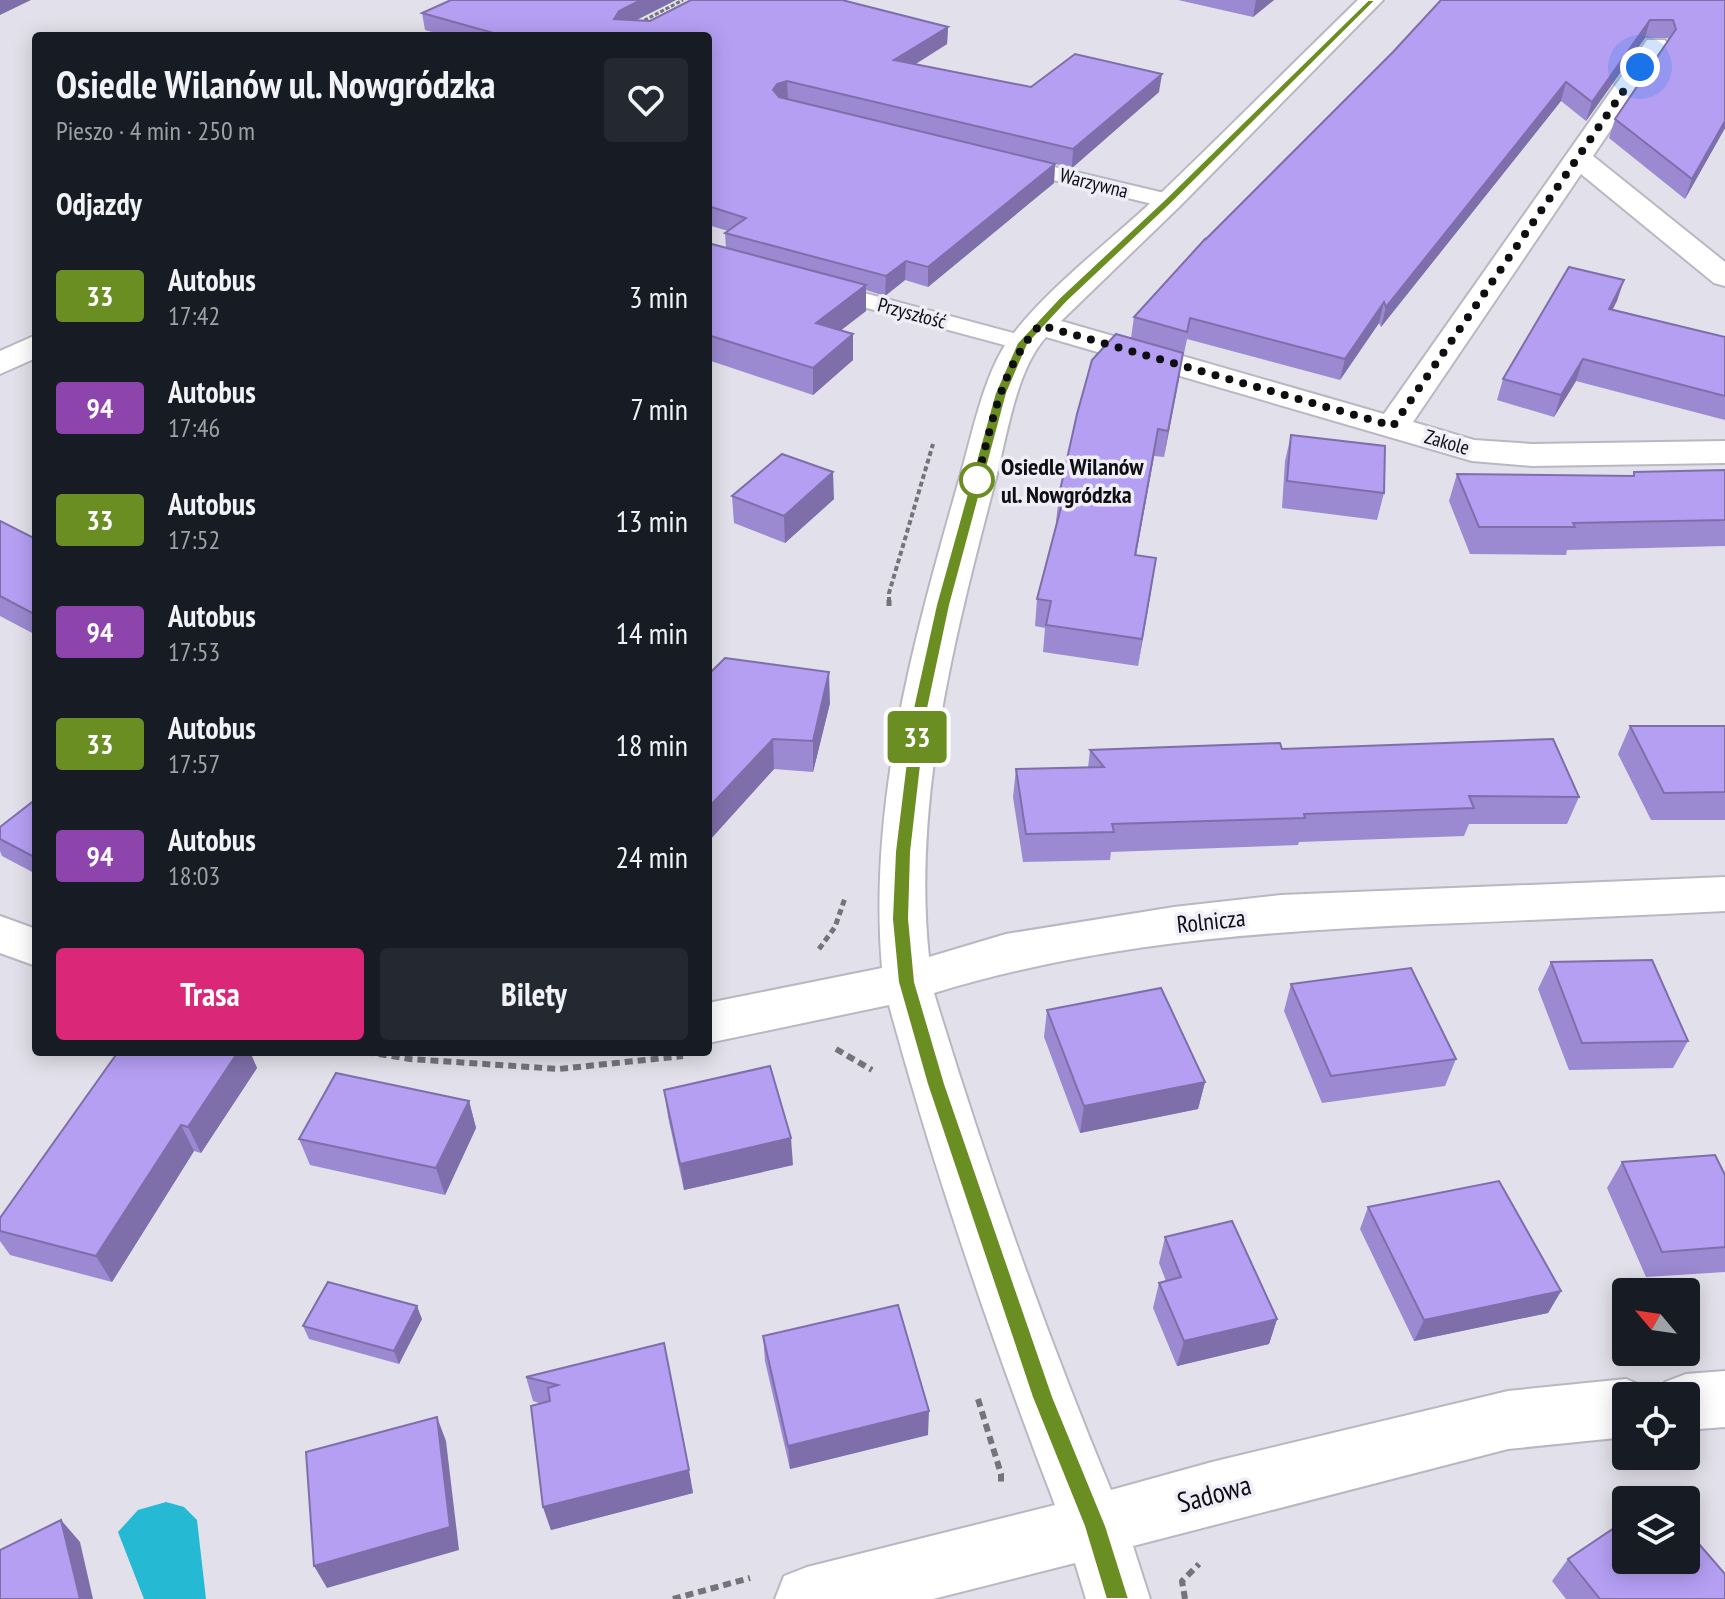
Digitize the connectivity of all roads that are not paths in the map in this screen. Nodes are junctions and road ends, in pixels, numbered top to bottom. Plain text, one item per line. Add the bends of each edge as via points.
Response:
1 (1371, 0) edge
2 (1656, 45) edge
3 (985, 156) edge
4 (1578, 158) junction
5 (1169, 201) junction
6 (1725, 277) edge
7 (798, 282) edge
8 (1032, 334) junction
9 (32, 347) edge
10 (0, 364) edge
11 (1393, 426) junction
12 (1725, 452) edge
13 (1725, 894) edge
14 (0, 934) edge
15 (32, 946) edge
16 (907, 982) junction
17 (712, 1036) edge
18 (1725, 1399) edge
19 (1700, 1401) edge
20 (1612, 1409) edge
21 (1095, 1526) junction
22 (807, 1599) edge
23 (1118, 1599) edge

1 - 5 street
2 - 4 street
3 - 5 lane, Warzywna
4 - 6 street
4 - 11 street
5 - 8 street
7 - 8 lane, Przyszłość
8 - 11 street, Zakole
8 - 16 street via 1001,393 943,605 920,713 903,852 901,919
9 - 10 street
11 - 12 street, Zakole via 1501,454
13 - 16 street, Rolnicza via 1281,913 1006,952
14 - 15 street
16 - 17 street, Rolnicza
16 - 21 street via 936,1084 1043,1397
18 - 19 street
20 - 21 street, Sadowa via 1508,1420
21 - 22 street, Sadowa
21 - 23 street

